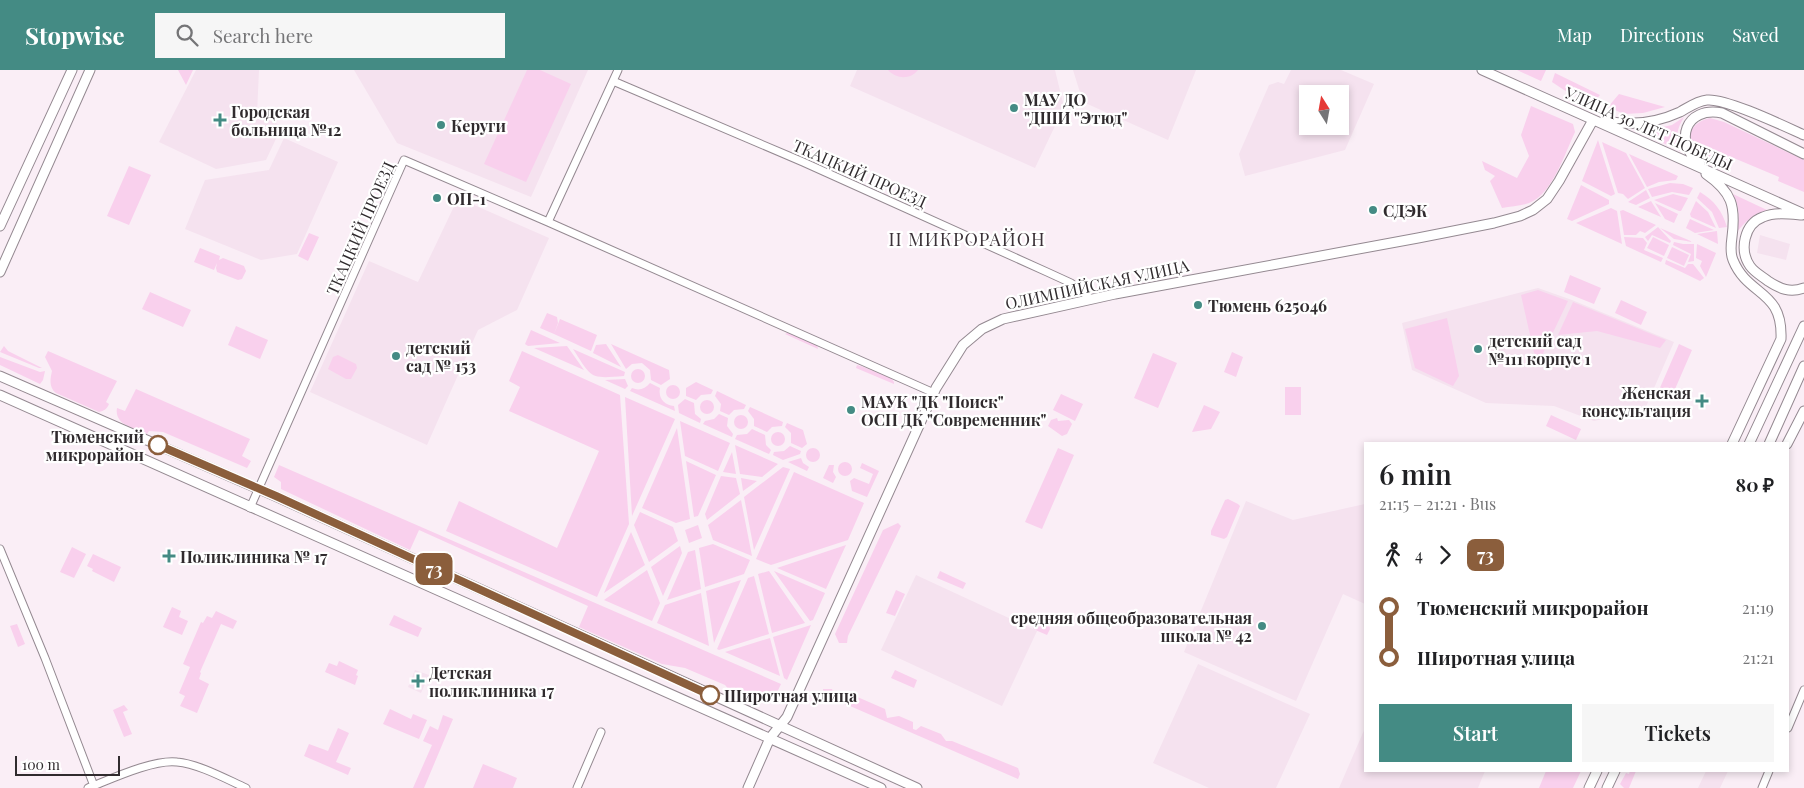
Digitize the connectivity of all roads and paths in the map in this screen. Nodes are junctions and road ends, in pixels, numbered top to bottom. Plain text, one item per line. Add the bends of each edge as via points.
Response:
1 (72, 70) edge
2 (90, 70) edge
3 (618, 70) edge
4 (1482, 70) edge
5 (613, 81) junction
6 (1593, 120) junction
7 (1804, 135) edge
8 (1804, 154) edge
9 (1694, 165) junction
10 (1706, 169) junction
11 (1804, 214) edge
12 (548, 222) junction
13 (0, 226) edge
14 (0, 272) edge
15 (1804, 288) edge
16 (1091, 299) junction
17 (1804, 326) edge
18 (1804, 366) edge
19 (0, 376) edge
20 (934, 393) junction
21 (0, 395) edge
22 (1804, 412) edge
23 (1733, 442) edge
24 (1750, 442) edge
25 (1770, 442) edge
26 (1788, 442) edge
27 (258, 488) junction
28 (250, 508) junction
29 (0, 549) edge
30 (1804, 690) edge
31 (1789, 726) edge
32 (780, 727) junction
33 (601, 732) dead end
34 (770, 738) junction
35 (1597, 772) edge
36 (1615, 772) edge
37 (1769, 772) edge
38 (102, 786) edge
39 (91, 787) edge
40 (246, 788) edge
41 (577, 788) edge
42 (748, 788) edge
43 (882, 788) edge
44 (917, 788) edge
45 (1589, 788) edge
46 (1607, 788) edge
47 (1762, 788) edge

1 - 13 main road
2 - 14 main road
3 - 5 street
4 - 6 main road, УЛИЦА 30 ЛЕТ ПОБЕДЫ
5 - 12 street
5 - 16 street, ТКАЦКИЙ ПРОЕЗД via 1047,272 1071,283
6 - 7 main road via 1641,123 1663,119 1696,102 1708,100 1735,106
6 - 9 main road, УЛИЦА 30 ЛЕТ ПОБЕДЫ
6 - 16 main road, ОЛИМПИЙСКАЯ УЛИЦА via 1546,199 1520,216
8 - 10 main road via 1712,111 1692,119 1684,138 1692,158
9 - 10 main road, УЛИЦА 30 ЛЕТ ПОБЕДЫ
9 - 23 main road via 1720,184 1728,196 1734,208 1732,258 1739,272 1770,299 1782,327 1781,339
10 - 11 main road, УЛИЦА 30 ЛЕТ ПОБЕДЫ
11 - 15 main road via 1763,216 1753,223 1744,243 1745,256 1755,272 1780,288 1791,291
12 - 20 street
12 - 27 street, ТКАЦКИЙ ПРОЕЗД via 404,160
16 - 20 main road, ОЛИМПИЙСКАЯ УЛИЦА via 1003,319 982,329 963,346
17 - 24 main road
18 - 25 main road
19 - 27 main road
20 - 32 main road, ОЛИМПИЙСКАЯ УЛИЦА
21 - 28 main road
22 - 26 main road
27 - 28 street, ТКАЦКИЙ ПРОЕЗД
27 - 32 main road
28 - 34 main road
29 - 39 street via 45,658
30 - 31 street
32 - 34 main road, ОЛИМПИЙСКАЯ УЛИЦА
32 - 44 main road
33 - 41 street
34 - 42 main road, ОЛИМПИЙСКАЯ УЛИЦА
34 - 43 main road
35 - 45 main road
36 - 46 main road
37 - 47 street
38 - 39 street
38 - 40 street via 157,763 170,762 190,765

